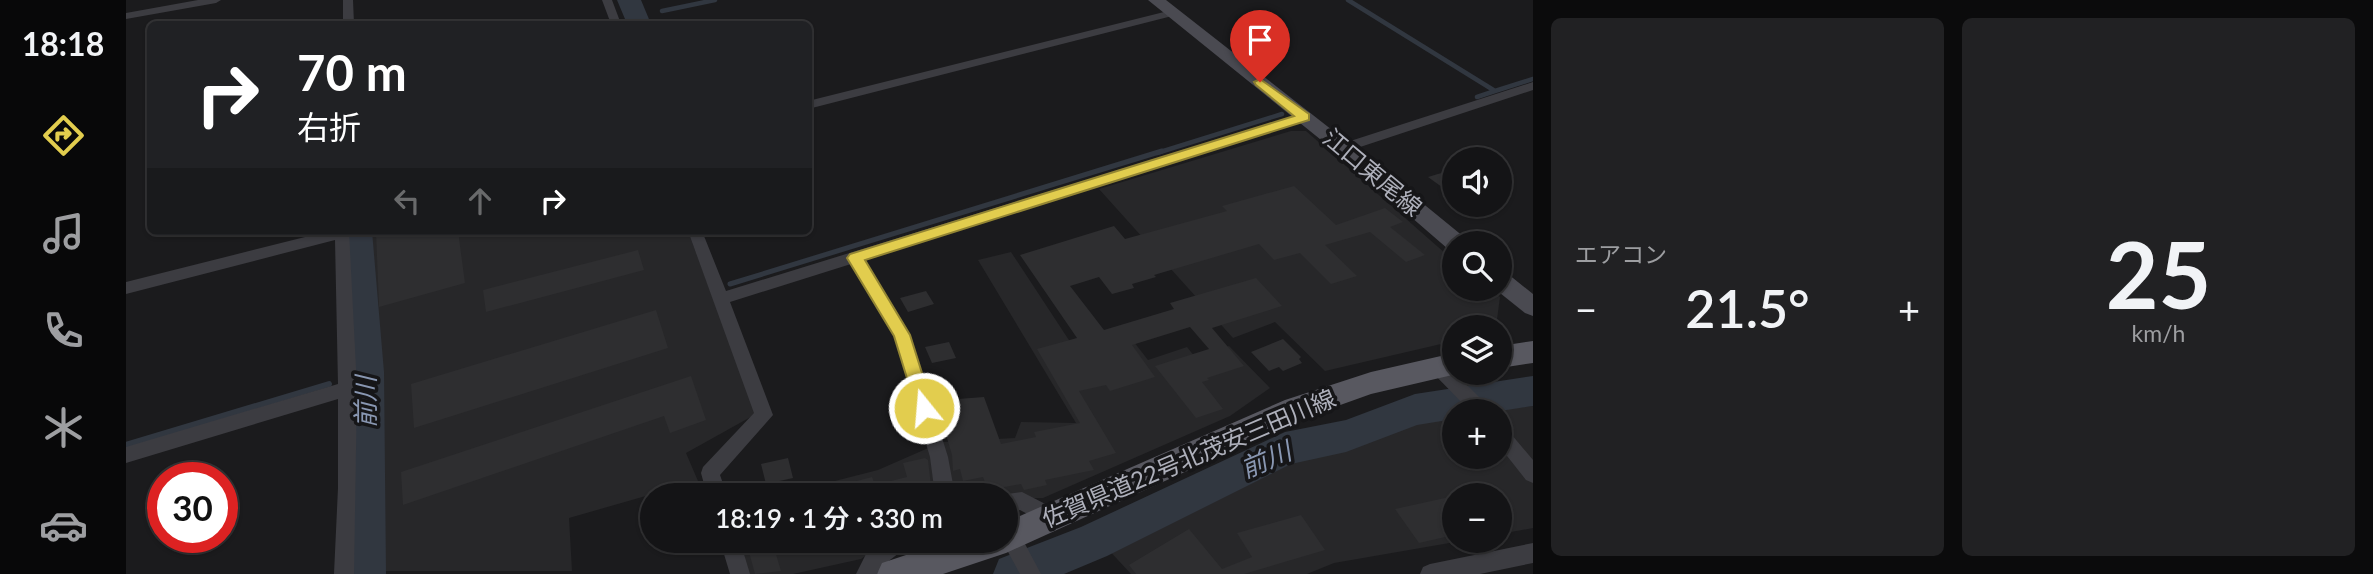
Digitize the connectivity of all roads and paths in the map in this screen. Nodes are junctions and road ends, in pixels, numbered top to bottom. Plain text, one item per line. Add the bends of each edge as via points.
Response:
1 (216, 0) edge
2 (348, 0) edge
3 (607, 0) edge
4 (1156, 0) edge
5 (1172, 13) junction
6 (126, 16) edge
7 (349, 21) edge
8 (615, 21) edge
9 (1533, 86) edge
10 (812, 104) edge
11 (1304, 117) junction
12 (1343, 148) junction
13 (1442, 231) edge
14 (330, 235) edge
15 (342, 235) edge
16 (697, 235) edge
17 (855, 258) junction
18 (126, 288) edge
19 (1512, 290) edge
20 (721, 299) junction
21 (1533, 307) edge
22 (1533, 352) edge
23 (1512, 355) edge
24 (1442, 374) edge
25 (1460, 385) edge
26 (348, 388) junction
27 (1471, 399) edge
28 (1512, 449) edge
29 (126, 456) edge
30 (1533, 474) edge
31 (713, 483) edge
32 (944, 483) edge
33 (1018, 501) edge
34 (1052, 518) junction
35 (1018, 547) edge
36 (734, 553) edge
37 (881, 553) edge
38 (999, 553) edge
39 (1533, 553) edge
40 (344, 574) edge
41 (740, 574) edge
42 (866, 574) edge
43 (893, 574) edge
44 (1430, 574) edge

1 - 6 street
2 - 7 street
3 - 8 street
4 - 5 main road, 江口東尾線
5 - 10 street
5 - 11 main road, 江口東尾線
9 - 12 street
11 - 12 main road, 江口東尾線
11 - 17 street
12 - 13 main road, 江口東尾線
14 - 18 street
15 - 26 street
16 - 20 street
17 - 20 street
17 - 32 street via 902,335
19 - 21 main road
20 - 31 street via 764,415 710,473
22 - 23 main road
24 - 34 main road, 佐賀県道22号北茂安三田川線 via 1371,383 1295,409
25 - 27 street
26 - 29 street
26 - 40 street
28 - 30 street
33 - 34 street
34 - 35 main road, 佐賀県道22号北茂安三田川線
36 - 41 street
37 - 42 street
38 - 43 main road, 佐賀県道22号北茂安三田川線
39 - 44 street

